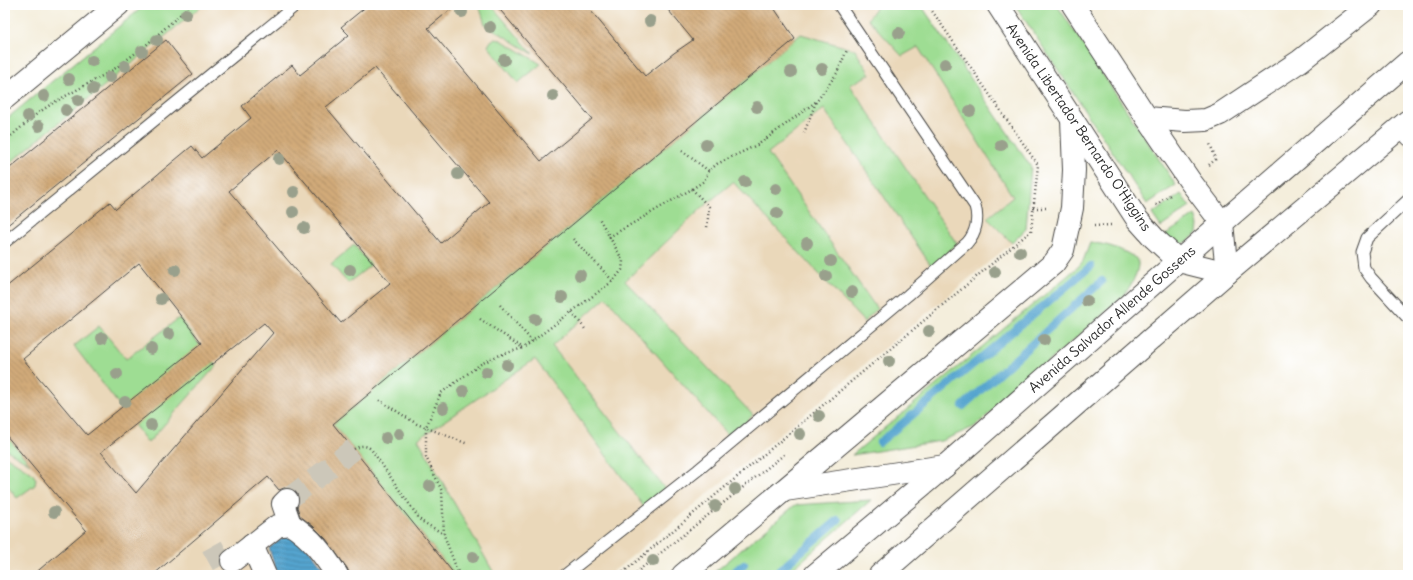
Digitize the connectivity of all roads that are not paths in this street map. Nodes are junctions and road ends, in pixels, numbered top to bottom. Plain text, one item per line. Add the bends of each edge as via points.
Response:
1 (118, 5) edge
2 (296, 5) edge
3 (839, 5) edge
4 (998, 5) edge
5 (1073, 5) edge
6 (1371, 5) edge
7 (1408, 62) edge
8 (5, 98) edge
9 (1147, 118) junction
10 (1072, 119) junction
11 (1405, 130) edge
12 (1408, 200) edge
13 (1222, 223) junction
14 (5, 242) edge
15 (1179, 261) junction
16 (1227, 273) junction
17 (1408, 318) edge
18 (945, 466) junction
19 (785, 490) junction
20 (287, 500) dead end
21 (290, 524) junction
22 (252, 545) junction
23 (232, 561) dead end
24 (265, 575) edge
25 (337, 575) edge
26 (565, 575) edge
27 (683, 575) edge
28 (815, 575) edge
29 (880, 575) edge

1 - 8 main road
2 - 14 lane
3 - 26 lane via 975,206 977,220 972,237 908,295 698,470
4 - 10 main road, Avenida Libertador Bernardo O'Higgins
5 - 9 main road
6 - 9 main road via 1300,62 1220,114 1206,120
7 - 13 main road, Avenida Salvador Allende Gossens
9 - 13 main road
10 - 15 main road, Avenida Libertador Bernardo O'Higgins via 1137,219
10 - 19 main road via 1072,208 1063,250 1054,263
11 - 16 main road
12 - 17 lane via 1367,238 1362,252 1364,268
13 - 15 main road, Avenida Salvador Allende Gossens
13 - 16 main road
15 - 16 main road, Avenida Libertador Bernardo O'Higgins
15 - 18 main road, Avenida Salvador Allende Gossens
16 - 29 main road
18 - 19 main road
18 - 28 main road, Avenida Salvador Allende Gossens
19 - 27 main road
20 - 21 main road via 283,504
21 - 22 main road via 277,526
21 - 25 main road via 304,533
22 - 23 main road
22 - 24 main road

